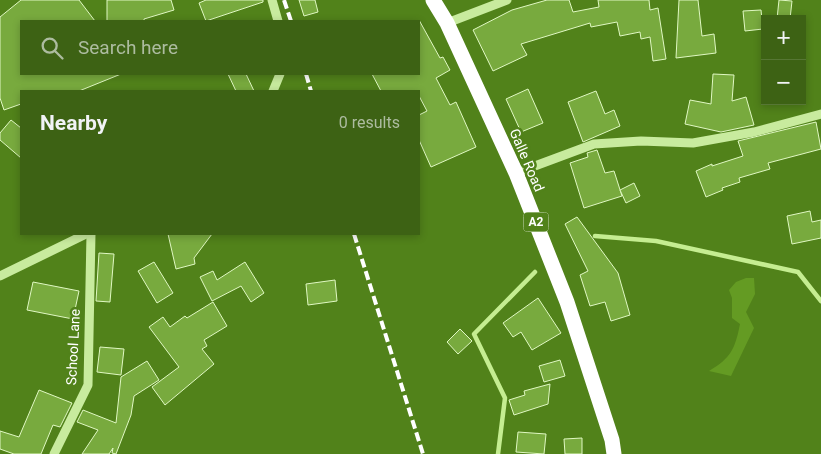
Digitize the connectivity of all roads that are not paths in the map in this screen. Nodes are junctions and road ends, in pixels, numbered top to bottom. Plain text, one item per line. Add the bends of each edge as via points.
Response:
1 (272, 0) edge
2 (433, 0) edge
3 (507, 0) edge
4 (278, 20) edge
5 (448, 23) junction
6 (280, 75) edge
7 (273, 90) edge
8 (821, 114) edge
9 (516, 173) junction
10 (84, 235) edge
11 (91, 235) edge
12 (0, 276) edge
13 (54, 454) edge
14 (614, 454) edge

1 - 4 street
2 - 5 highway, Galle Road / A2
3 - 5 street
5 - 9 highway, Galle Road / A2
6 - 7 street
8 - 9 street via 754,132 693,143 641,141 594,144
9 - 14 highway, Galle Road / A2 via 567,302
10 - 12 street
11 - 13 street, School Lane via 88,386

